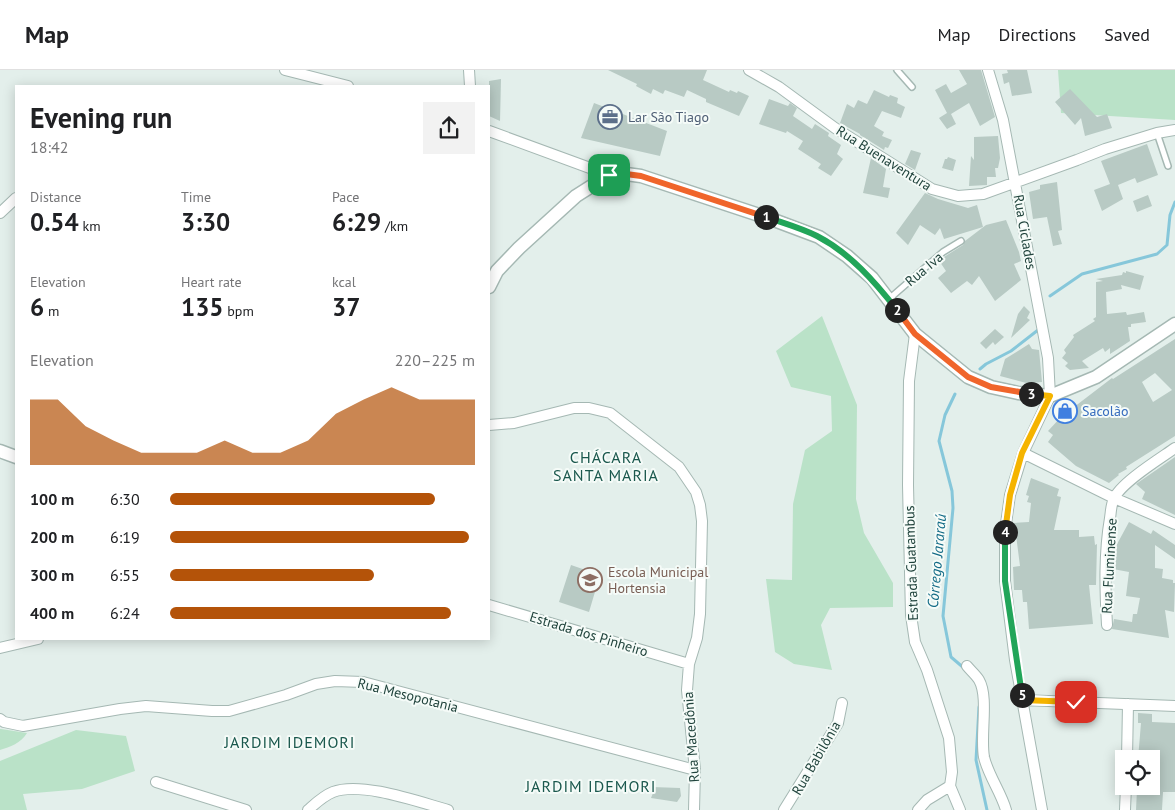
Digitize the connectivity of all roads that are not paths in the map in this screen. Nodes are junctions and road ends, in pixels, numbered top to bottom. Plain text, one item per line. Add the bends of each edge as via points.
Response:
1 (285, 70) edge
2 (469, 70) edge
3 (749, 70) edge
4 (897, 70) edge
5 (988, 70) edge
6 (344, 85) edge
7 (470, 85) edge
8 (912, 87) dead end
9 (1175, 130) edge
10 (490, 131) edge
11 (1157, 133) junction
12 (1168, 166) dead end
13 (609, 175) junction
14 (1016, 182) junction
15 (15, 199) edge
16 (0, 213) edge
17 (961, 241) dead end
18 (490, 285) edge
19 (889, 300) junction
20 (1175, 324) edge
21 (915, 334) junction
22 (1050, 396) junction
23 (490, 425) edge
24 (1175, 448) edge
25 (0, 451) edge
26 (1022, 453) junction
27 (15, 457) edge
28 (1114, 498) junction
29 (1175, 524) edge
30 (490, 605) edge
31 (1107, 625) dead end
32 (34, 640) edge
33 (0, 648) edge
34 (690, 664) junction
35 (967, 666) dead end
36 (1022, 700) junction
37 (842, 703) dead end
38 (1128, 704) junction
39 (1175, 706) edge
40 (0, 719) edge
41 (1127, 750) edge
42 (695, 770) junction
43 (156, 782) dead end
44 (950, 786) junction
45 (1126, 795) edge
46 (246, 810) edge
47 (308, 810) edge
48 (448, 810) edge
49 (694, 810) edge
50 (784, 810) edge
51 (918, 810) edge
52 (960, 810) edge
53 (1006, 810) edge
54 (1042, 810) edge
55 (1126, 810) edge

1 - 6 street
2 - 7 street
3 - 14 street, Rua Buenaventura via 932,189 958,196 983,194
4 - 8 lane
5 - 14 street, Rua Ciclades
9 - 11 street, Rua Buenaventura
10 - 13 street
11 - 12 lane
11 - 14 street, Rua Buenaventura
13 - 18 street via 576,196 519,248 497,271
13 - 19 street via 641,176 806,231 847,256 872,278
14 - 22 street, Rua Ciclades via 1048,358
15 - 16 street
17 - 19 lane, Rua Iva via 943,252
19 - 21 street
20 - 22 street via 1096,377
21 - 22 street via 968,377 991,387
21 - 44 street, Estrada Guatambus via 909,381 911,615 915,642 948,738 952,772
22 - 26 street
23 - 34 street, Rua Macedônia via 514,423 574,408 602,411 610,413 679,467 696,492 702,521 700,614
24 - 28 street, Rua Fluminense via 1147,467
25 - 27 street
26 - 28 street
26 - 36 street via 1010,495 1005,531 1005,581
28 - 29 street
28 - 31 street, Rua Fluminense via 1106,560
30 - 34 street, Estrada dos Pinheiro
32 - 33 street
34 - 42 street, Rua Macedônia via 687,690
35 - 53 street via 983,688 984,755
36 - 38 street
36 - 54 street
37 - 50 street, Rua Babilônia via 838,723
38 - 39 street
38 - 41 street
40 - 42 street, Rua Mesopotania via 23,726 146,706 229,711 316,684 363,682
42 - 49 street, Rua Macedônia
43 - 46 street
44 - 51 street via 927,800
44 - 52 street
45 - 55 street
47 - 48 street via 324,796 351,789 376,791

